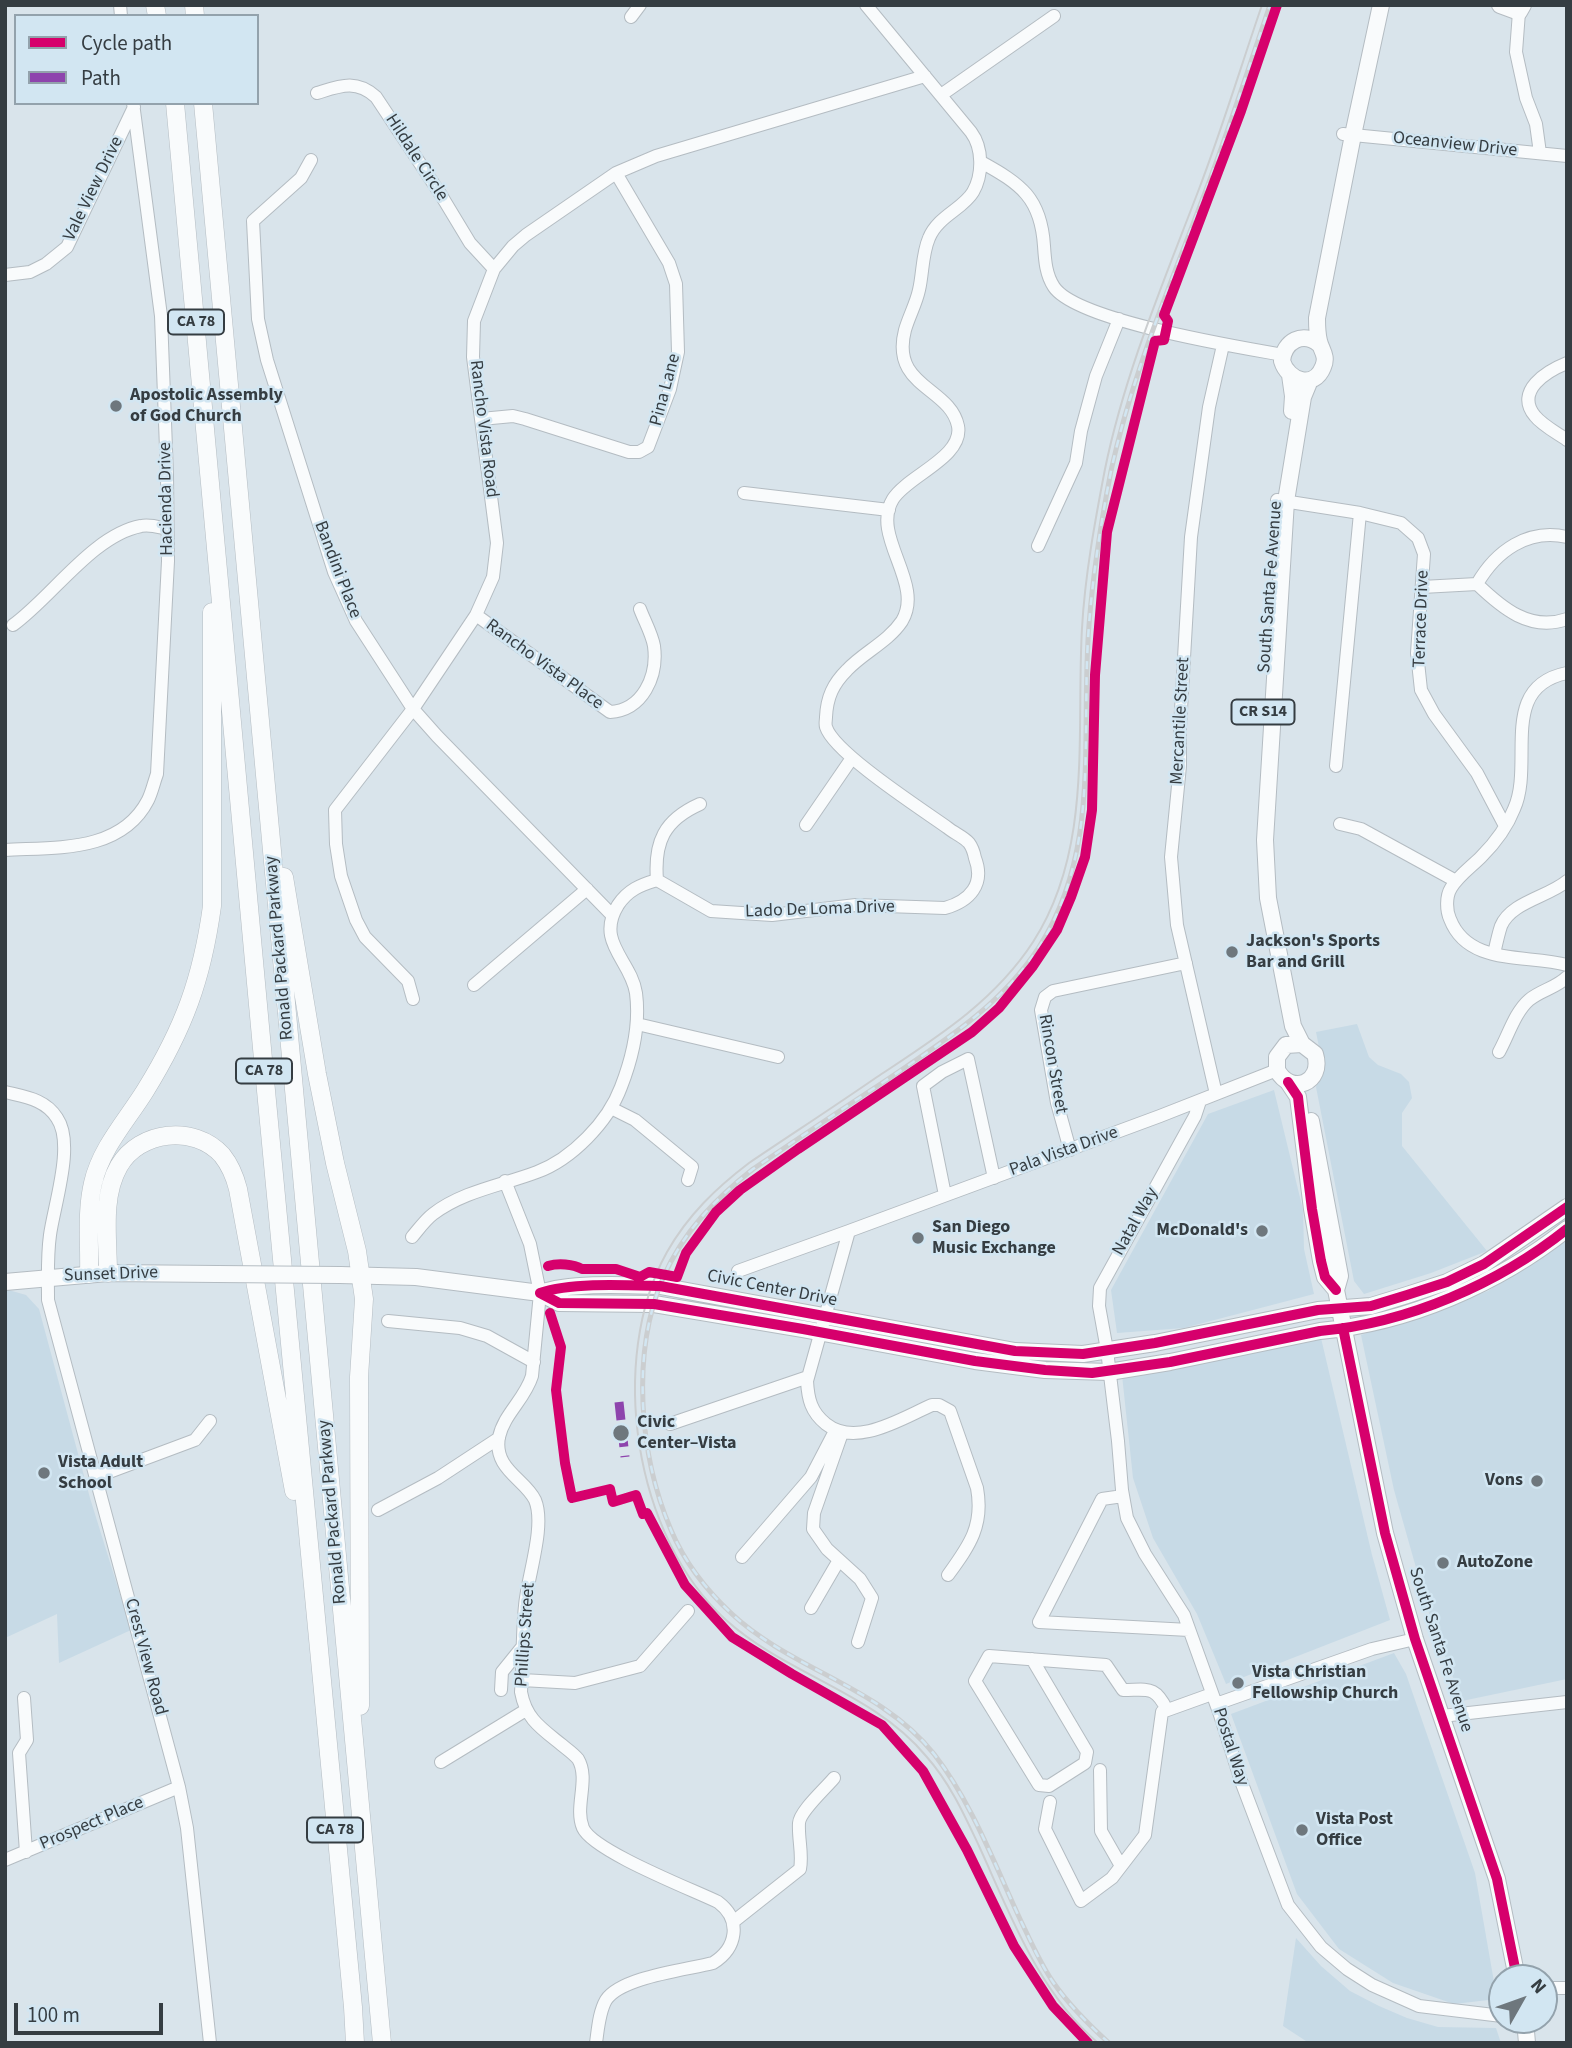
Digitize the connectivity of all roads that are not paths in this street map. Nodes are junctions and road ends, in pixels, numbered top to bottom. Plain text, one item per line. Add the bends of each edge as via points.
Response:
1 (640, 5) edge
2 (866, 5) edge
3 (1373, 5) edge
4 (1381, 5) edge
5 (1500, 5) edge
6 (1521, 9) edge
7 (631, 16) dead end
8 (1054, 16) dead end
9 (925, 76) junction
10 (317, 93) dead end
11 (941, 95) junction
12 (133, 105) edge
13 (202, 105) edge
14 (175, 109) edge
15 (1348, 134) junction
16 (1540, 153) junction
17 (1567, 156) edge
18 (311, 160) dead end
19 (981, 162) junction
20 (616, 173) junction
21 (494, 270) junction
22 (5, 275) edge
23 (1119, 319) junction
24 (1300, 338) junction
25 (1319, 344) junction
26 (1223, 345) junction
27 (1283, 355) junction
28 (1567, 363) edge
29 (1290, 375) junction
30 (1310, 380) junction
31 (481, 419) junction
32 (1567, 440) edge
33 (744, 492) dead end
34 (1281, 500) junction
35 (889, 510) junction
36 (1360, 513) junction
37 (213, 524) junction
38 (167, 529) junction
39 (1567, 537) edge
40 (1038, 546) dead end
41 (1477, 584) junction
42 (1422, 587) junction
43 (640, 609) dead end
44 (476, 615) junction
45 (1567, 619) edge
46 (13, 625) dead end
47 (1567, 673) edge
48 (413, 709) junction
49 (260, 723) junction
50 (852, 758) junction
51 (1336, 766) dead end
52 (700, 804) dead end
53 (1340, 824) dead end
54 (806, 825) dead end
55 (1505, 826) junction
56 (5, 850) edge
57 (657, 880) junction
58 (1456, 881) junction
59 (1567, 881) edge
60 (587, 889) junction
61 (612, 915) junction
62 (1494, 954) junction
63 (1186, 963) junction
64 (1567, 965) edge
65 (1567, 977) edge
66 (474, 985) dead end
67 (413, 999) dead end
68 (637, 1024) junction
69 (1301, 1044) junction
70 (1282, 1048) junction
71 (1499, 1052) dead end
72 (778, 1057) dead end
73 (1277, 1070) junction
74 (1307, 1082) junction
75 (1289, 1083) junction
76 (5, 1092) edge
77 (1216, 1094) junction
78 (1200, 1101) junction
79 (611, 1108) junction
80 (1070, 1150) junction
81 (993, 1178) junction
82 (688, 1180) dead end
83 (505, 1181) junction
84 (945, 1195) junction
85 (1567, 1207) edge
86 (1567, 1229) edge
87 (849, 1231) junction
88 (412, 1237) dead end
89 (738, 1271) dead end
90 (108, 1273) junction
91 (89, 1274) junction
92 (217, 1274) joint
93 (361, 1275) junction
94 (48, 1278) junction
95 (5, 1282) edge
96 (1336, 1290) junction
97 (540, 1293) junction
98 (1339, 1308) junction
99 (388, 1321) dead end
100 (822, 1325) junction
101 (1343, 1328) junction
102 (1107, 1350) junction
103 (534, 1362) junction
104 (1109, 1372) junction
105 (808, 1377) junction
106 (210, 1421) dead end
107 (670, 1424) dead end
108 (838, 1432) junction
109 (499, 1438) junction
110 (96, 1478) junction
111 (1123, 1496) junction
112 (378, 1510) dead end
113 (742, 1557) dead end
114 (839, 1560) junction
115 (948, 1575) dead end
116 (811, 1608) dead end
117 (688, 1611) dead end
118 (315, 1618) junction
119 (1189, 1630) junction
120 (1415, 1640) junction
121 (858, 1642) dead end
122 (523, 1646) junction
123 (1032, 1659) junction
124 (522, 1680) junction
125 (501, 1690) dead end
126 (24, 1698) dead end
127 (1214, 1699) junction
128 (1567, 1702) edge
129 (526, 1710) junction
130 (1167, 1710) junction
131 (1442, 1716) junction
132 (441, 1762) dead end
133 (1100, 1770) dead end
134 (357, 1772) junction
135 (834, 1778) dead end
136 (179, 1787) junction
137 (1050, 1802) dead end
138 (26, 1852) junction
139 (5, 1860) edge
140 (1121, 1866) junction
141 (733, 1922) junction
142 (1514, 1964) edge
143 (1488, 2014) edge
144 (210, 2043) edge
145 (355, 2043) edge
146 (382, 2043) edge
147 (596, 2043) edge

1 - 7 street
2 - 9 street
3 - 15 main road, South Santa Fe Avenue / CR S14
4 - 15 main road, South Santa Fe Avenue / CR S14
5 - 6 main road
6 - 16 street via 1516,52
8 - 11 street
9 - 11 street
9 - 20 street, Rancho Vista Road via 656,156
10 - 21 street, Hildale Circle via 354,85 376,97 470,243
11 - 19 street via 976,138
12 - 22 street, Vale View Drive via 67,247 30,272
12 - 38 street, Hacienda Drive via 161,316
13 - 49 highway, Ronald Packard Parkway / CA 78
14 - 37 highway, Ronald Packard Parkway / CA 78
15 - 16 street, Oceanview Drive
15 - 24 main road, South Santa Fe Avenue / CR S14 via 1309,322
15 - 25 main road, South Santa Fe Avenue / CR S14 via 1317,318
16 - 17 street, Oceanview Drive
18 - 48 street, Bandini Place via 301,178 253,221 258,319 334,572 356,621
19 - 23 street via 1009,177 1031,198 1043,229 1045,266 1055,288 1071,303
19 - 35 street via 972,193 938,223 928,239 903,344 913,375 954,416 957,439 937,462 901,490
20 - 21 street, Rancho Vista Road via 526,235
20 - 31 street, Pina Lane via 669,263 676,284 678,352 648,447 629,452 513,416
21 - 31 street, Rancho Vista Road via 473,335
23 - 26 street
23 - 40 street via 1096,376 1076,463
24 - 25 main road
24 - 27 main road, South Santa Fe Avenue / CR S14 via 1288,345
25 - 30 main road, South Santa Fe Avenue / CR S14 via 1325,365
26 - 27 street
26 - 63 street, Mercantile Street via 1209,407 1191,537 1171,857 1177,925
27 - 29 main road, South Santa Fe Avenue / CR S14 via 1284,369
28 - 32 street via 1536,381 1528,405 1535,416
29 - 30 main road
29 - 34 main road, South Santa Fe Avenue / CR S14 via 1292,407
30 - 34 main road, South Santa Fe Avenue / CR S14
31 - 44 street, Rancho Vista Road via 497,556 494,577
33 - 35 street
34 - 36 street, Terrace Drive
34 - 69 main road, South Santa Fe Avenue / CR S14 via 1264,861 1272,923 1293,1026
34 - 70 main road, South Santa Fe Avenue / CR S14 via 1256,852 1263,925 1285,1035
35 - 50 street, Lado De Loma Drive via 891,540 909,604 892,635 856,660 837,680 826,703 826,727
36 - 42 street, Terrace Drive via 1401,523 1418,538 1424,554
36 - 51 street
37 - 91 highway via 212,906 207,943 195,989 168,1053 100,1163 90,1204
37 - 118 highway, Ronald Packard Parkway / CA 78
38 - 46 street via 151,525 115,534
38 - 56 street, Hacienda Drive via 157,774 148,800 133,819 103,840
39 - 41 street via 1534,535 1490,565
41 - 42 street
41 - 45 street via 1500,607 1520,618 1555,623
42 - 55 street, Terrace Drive via 1418,653 1422,690 1477,773
43 - 44 street, Rancho Vista Place via 654,644 654,667 639,701 621,712 610,712
44 - 48 street, Rancho Vista Road
47 - 55 street via 1547,679 1526,702 1520,790
48 - 60 street, Bandini Place
48 - 67 street, Rancho Vista Road via 335,810 341,876 356,920 365,937 408,981
49 - 93 highway via 317,1074
49 - 134 highway, Ronald Packard Parkway / CA 78
50 - 54 street
50 - 57 street, Lado De Loma Drive via 970,844 979,871 971,895 945,908 856,905 772,915 711,911
52 - 57 street via 683,811 667,828 658,845
53 - 58 street via 1361,829
55 - 58 street
57 - 61 street via 636,887
58 - 62 street via 1449,890 1448,917 1459,938 1470,947
59 - 62 street via 1508,915
60 - 61 street, Bandini Place
60 - 66 street
61 - 68 street via 612,939 635,991
62 - 64 street
63 - 77 street, Mercantile Street
63 - 80 street, Rincon Street via 1053,991 1045,997 1041,1010 1046,1049
65 - 71 street via 1530,999
68 - 72 street
68 - 79 street via 627,1072
69 - 70 main road
69 - 74 main road, South Santa Fe Avenue / CR S14 via 1317,1062
70 - 73 main road, South Santa Fe Avenue / CR S14
73 - 75 main road, South Santa Fe Avenue / CR S14
73 - 77 street, Pala Vista Drive
74 - 75 main road
74 - 96 main road, South Santa Fe Avenue / CR S14 via 1340,1276
75 - 96 main road, South Santa Fe Avenue / CR S14 via 1300,1106 1325,1277
76 - 94 street, Crest View Road via 43,1103 58,1118 64,1136
77 - 78 street, Pala Vista Drive
78 - 80 street, Pala Vista Drive
78 - 102 street, Natal Way via 1100,1288
79 - 82 street via 652,1132 692,1167
79 - 83 street via 560,1160
80 - 81 street, Pala Vista Drive
81 - 84 street, Pala Vista Drive
81 - 84 street via 968,1059 923,1086
83 - 88 street via 433,1214
83 - 97 street via 530,1244
84 - 87 street, Pala Vista Drive
85 - 98 main road, Civic Center Drive via 1460,1276 1371,1306
86 - 101 main road, Civic Center Drive via 1524,1260 1451,1298
87 - 89 street, Pala Vista Drive
87 - 100 street
90 - 91 main road, Sunset Drive
90 - 92 main road, Sunset Drive
90 - 118 highway via 109,1192 130,1151 153,1138 179,1135 195,1138 220,1154 238,1189
91 - 94 main road, Sunset Drive
92 - 93 main road, Civic Center Drive, bridge
93 - 97 main road, Civic Center Drive
93 - 134 highway
94 - 95 main road, Sunset Drive
94 - 110 street, Crest View Road via 52,1319
96 - 98 main road, South Santa Fe Avenue / CR S14
97 - 100 main road, Civic Center Drive via 559,1303 654,1304
97 - 103 street
98 - 101 main road, South Santa Fe Avenue / CR S14
98 - 102 main road, Civic Center Drive
99 - 103 street via 460,1328 487,1336
100 - 102 main road, Civic Center Drive via 1015,1351 1083,1354
100 - 104 main road, Civic Center Drive via 975,1361
100 - 105 street
101 - 104 main road, Civic Center Drive
101 - 120 main road, South Santa Fe Avenue / CR S14 via 1385,1533
102 - 104 street, Postal Way
103 - 109 street via 529,1384
104 - 111 street, Postal Way
105 - 107 street
105 - 108 street via 810,1405
106 - 110 street via 195,1440
108 - 113 street via 811,1477
108 - 114 street via 813,1529
108 - 115 street via 872,1430 932,1405 950,1411 979,1501 977,1528
109 - 112 street
109 - 122 street, Phillips Street via 506,1468 535,1500 537,1545 525,1605
110 - 136 street, Crest View Road
111 - 119 street, Postal Way via 1145,1554 1172,1593
111 - 119 street via 1102,1499 1039,1622
114 - 116 street
114 - 121 street via 872,1598
117 - 124 street via 640,1666 575,1683
118 - 145 highway, Ronald Packard Parkway / CA 78
119 - 127 street, Postal Way
120 - 127 street
120 - 131 main road, South Santa Fe Avenue / CR S14
122 - 124 street, Phillips Street
122 - 125 street via 502,1672
123 - 123 street via 989,1656 975,1681 1039,1785 1049,1786 1084,1763 1087,1752
123 - 130 street via 1106,1665 1122,1690 1152,1689
124 - 129 street, Phillips Street
126 - 138 street via 27,1740 19,1753
127 - 130 street
127 - 143 street, Postal Way via 1277,1882 1288,1905 1321,1947 1372,1985 1419,2006
128 - 131 street
129 - 132 street
129 - 141 street, Phillips Street via 578,1759 580,1819 589,1837 718,1902
130 - 140 street via 1161,1712 1145,1835
131 - 142 main road, South Santa Fe Avenue / CR S14 via 1497,1880
133 - 140 street via 1101,1831
134 - 146 highway, Ronald Packard Parkway / CA 78
135 - 141 street via 799,1820 800,1869
136 - 138 street, Prospect Place
136 - 144 street, Crest View Road
137 - 140 street via 1045,1829 1081,1901
138 - 139 street, Prospect Place
141 - 147 street via 732,1945 713,1964 616,1990 606,2000

